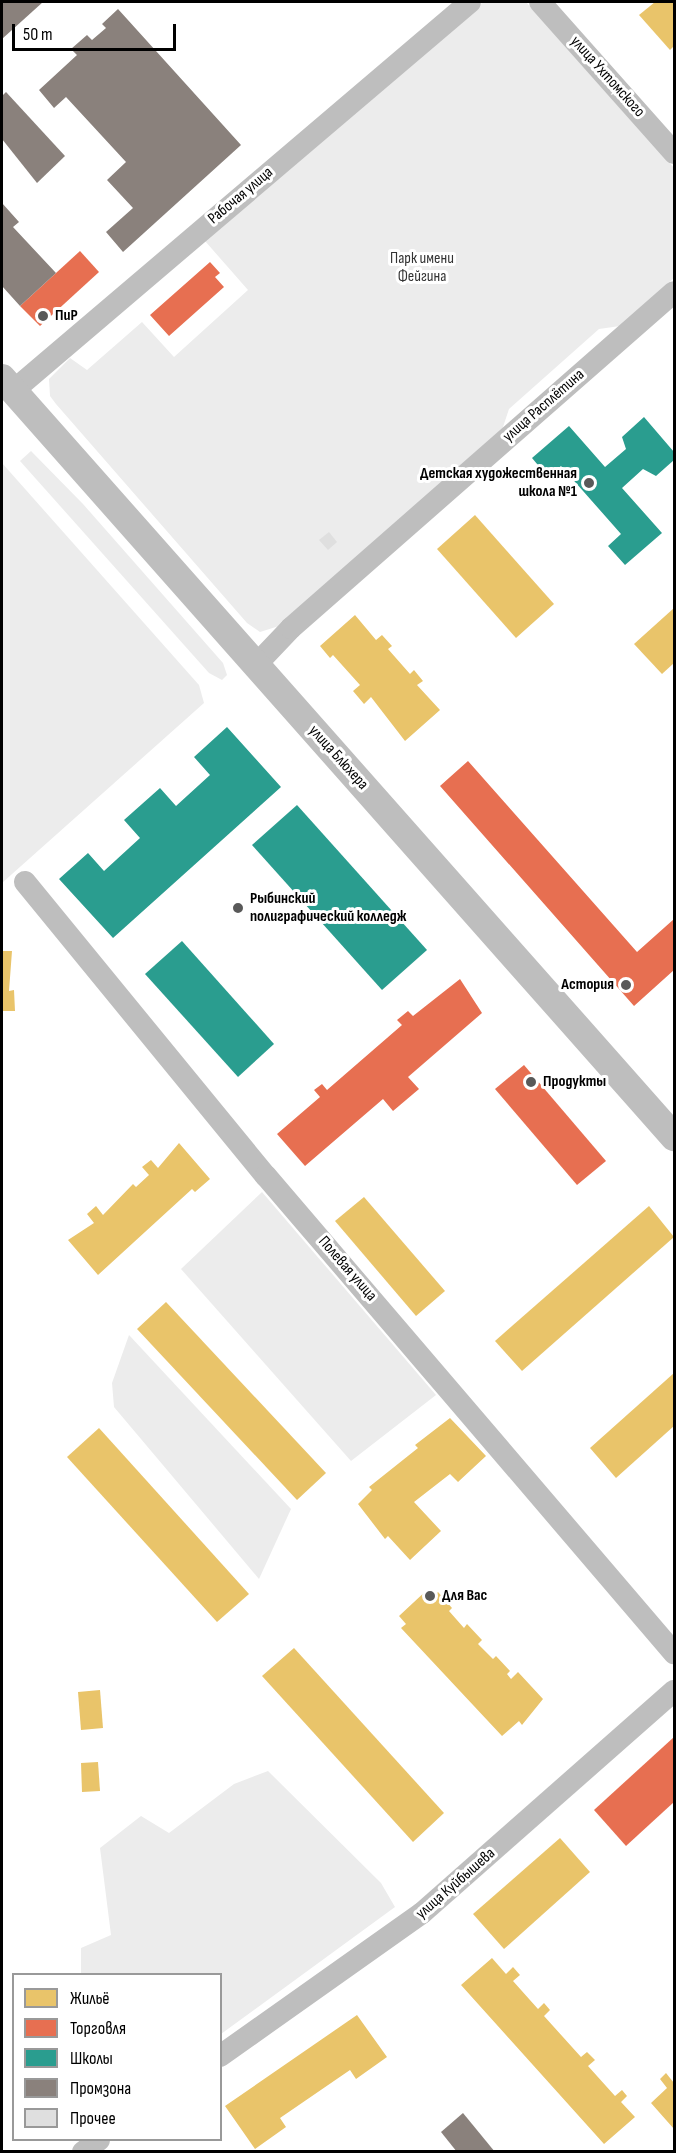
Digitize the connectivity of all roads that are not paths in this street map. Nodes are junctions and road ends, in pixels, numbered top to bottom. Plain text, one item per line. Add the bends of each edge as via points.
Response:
1 (470, 2) edge
2 (540, 2) edge
3 (675, 153) edge
4 (675, 291) edge
5 (7, 384) edge
6 (255, 666) junction
7 (25, 882) dead end
8 (675, 1137) edge
9 (675, 1653) edge
10 (675, 1691) edge
11 (222, 2055) edge
12 (96, 2141) edge
13 (83, 2151) edge

1 - 5 street, Рабочая улица
2 - 3 street, улица Ухтомского
4 - 6 street, улица Расплётина via 300,620
5 - 6 street, улица Блюхера
6 - 8 street, улица Блюхера
7 - 9 street, Полевая улица via 266,1176
10 - 11 street, улица Куйбышева via 401,1930
12 - 13 street

